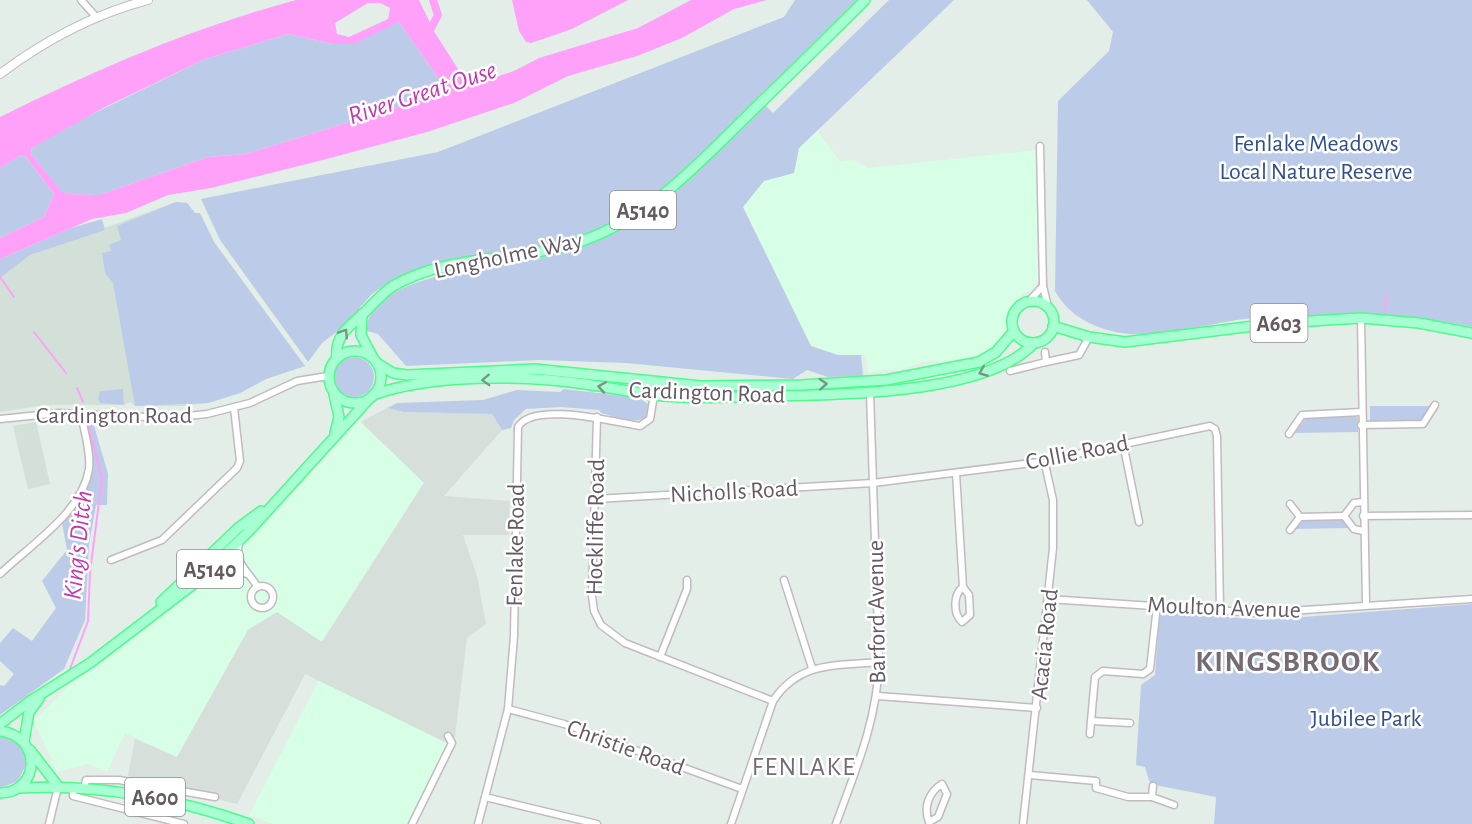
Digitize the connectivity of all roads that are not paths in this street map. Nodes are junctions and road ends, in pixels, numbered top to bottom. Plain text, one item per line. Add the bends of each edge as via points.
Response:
1 (81, 0) edge
2 (148, 0) edge
3 (865, 0) edge
4 (97, 18) junction
5 (0, 74) edge
6 (1041, 146) dead end
7 (1043, 286) junction
8 (1028, 302) junction
9 (1049, 310) junction
10 (362, 314) junction
11 (1361, 318) junction
12 (1053, 326) junction
13 (1014, 331) junction
14 (1075, 333) junction
15 (1472, 333) edge
16 (1089, 337) junction
17 (1034, 343) junction
18 (1045, 352) dead end
19 (337, 358) junction
20 (375, 360) junction
21 (1046, 362) junction
22 (1010, 371) dead end
23 (328, 376) junction
24 (333, 392) junction
25 (870, 393) junction
26 (654, 395) junction
27 (371, 397) junction
28 (1435, 405) dead end
29 (234, 408) junction
30 (1362, 412) junction
31 (81, 414) junction
32 (597, 417) junction
33 (0, 419) edge
34 (1361, 425) junction
35 (1289, 434) dead end
36 (333, 438) junction
37 (1123, 443) junction
38 (1045, 464) junction
39 (956, 473) junction
40 (873, 483) junction
41 (596, 499) junction
42 (1363, 502) junction
43 (1290, 504) dead end
44 (271, 505) junction
45 (1472, 515) edge
46 (1300, 516) junction
47 (1344, 516) junction
48 (1363, 516) junction
49 (1139, 522) dead end
50 (1290, 530) dead end
51 (1363, 531) junction
52 (240, 539) junction
53 (111, 560) dead end
54 (1, 570) edge
55 (204, 574) junction
56 (248, 574) junction
57 (687, 580) dead end
58 (784, 580) dead end
59 (257, 586) dead end
60 (963, 587) junction
61 (1048, 599) junction
62 (1472, 599) edge
63 (1366, 604) junction
64 (1156, 606) junction
65 (1220, 609) junction
66 (139, 623) junction
67 (660, 657) junction
68 (879, 662) junction
69 (812, 668) junction
70 (42, 695) junction
71 (878, 696) junction
72 (773, 701) junction
73 (1037, 708) junction
74 (508, 709) junction
75 (1091, 721) junction
76 (1130, 723) dead end
77 (0, 724) edge
78 (0, 731) edge
79 (1090, 734) dead end
80 (447, 736) dead end
81 (27, 745) junction
82 (1030, 775) junction
83 (58, 786) junction
84 (1153, 786) dead end
85 (19, 788) junction
86 (73, 788) junction
87 (84, 789) junction
88 (742, 789) junction
89 (4, 793) edge
90 (215, 797) dead end
91 (484, 797) junction
92 (1152, 797) junction
93 (0, 799) edge
94 (1174, 805) dead end
95 (928, 823) edge
96 (49, 824) edge
97 (184, 824) edge
98 (249, 824) edge
99 (412, 824) edge
100 (478, 824) edge
101 (597, 824) edge
102 (731, 824) edge
103 (836, 824) edge
104 (1023, 824) edge

1 - 4 street
2 - 4 street
3 - 10 main road, Longholme Way / A5140 via 685,176 633,217 567,246 445,267 411,277 386,291
4 - 5 street via 57,37
6 - 7 street
7 - 8 street
7 - 9 street
8 - 9 main road via 1039,302
8 - 13 main road via 1012,317
9 - 12 main road
9 - 14 main road, A603
19 -> 10 main road, Longholme Way / A5140 via 335,346 351,322
10 - 20 main road via 361,335
11 - 15 main road, A603
11 - 16 main road, A603 via 1278,323 1144,341
11 - 30 street
12 - 14 main road, A603
12 - 17 main road via 1043,340
13 - 17 main road
20 -> 13 main road, Cardington Road via 393,373 407,375 535,369 654,383 801,386 886,380 962,367 996,352
14 - 16 main road, A603
16 - 21 street via 1079,355
17 -> 25 main road, Cardington Road via 983,373
18 - 21 street
19 - 20 main road via 352,351
19 - 23 main road
20 - 27 main road via 381,377
21 - 22 street
23 - 24 main road
23 - 29 street, Cardington Road via 292,382
24 - 27 main road via 354,403
24 - 36 main road via 339,417
25 - 26 main road, Cardington Road
25 - 40 street, Barford Avenue
26 -> 27 main road, Cardington Road via 584,384 490,379 404,386
26 - 32 street, Fenlake Road via 650,418 640,426
27 - 36 main road, A5140
28 - 34 street via 1424,424
29 - 31 street, Cardington Road via 168,418
29 - 53 street via 240,461 237,468 162,540
30 - 34 street
30 - 35 street via 1302,415
31 - 33 street, Cardington Road
31 - 54 street via 89,467 84,485 71,506
32 - 41 street, Hockliffe Road
32 - 74 street, Fenlake Road via 530,416 518,427 514,636
34 - 42 street
36 - 44 main road, A5140
37 - 38 street, Collie Road
37 - 49 street
37 - 65 street, Collie Road via 1210,426 1217,436
38 - 39 street, Collie Road
38 - 61 street, Acacia Road via 1055,521
39 - 40 street, Collie Road
39 - 60 street
40 - 41 street, Nicholls Road
40 - 68 street, Barford Avenue
41 - 67 street, Hockliffe Road via 594,611 609,634
42 - 47 street via 1354,503
42 - 48 street
43 - 46 street
44 - 52 main road, A5140
44 - 66 main road, A5140 via 238,528
45 - 48 street
46 - 47 street
46 - 50 street
47 - 51 street via 1354,529
48 - 51 street
51 - 63 street
52 - 55 main road, A5140
52 - 56 street via 237,555
55 - 56 street via 224,566
55 - 66 main road, A5140
56 - 59 street
57 - 67 street
58 - 69 street
60 - 60 street via 969,595 970,615 962,622 956,613 956,597
61 - 64 street, Moulton Avenue
61 - 73 street, Acacia Road
62 - 63 street, Moulton Avenue
63 - 65 street, Moulton Avenue via 1258,613
64 - 65 street, Moulton Avenue
64 - 75 street via 1150,669 1143,674 1103,670 1095,677
66 - 70 main road, A5140
67 - 72 street, Hockliffe Road
68 - 69 street
68 - 71 street, Barford Avenue
69 - 72 street via 791,679
70 - 77 main road, A5140
70 - 81 main road, A5140 via 28,712
71 - 73 street
71 - 103 street, Barford Avenue
72 - 88 street
73 - 82 street, Acacia Road
74 - 88 street, Christie Road via 564,724
74 - 91 street, Fenlake Road
75 - 76 street
75 - 79 street
78 - 81 main road via 9,732
80 - 99 street via 452,743
81 - 83 main road
81 - 85 main road via 28,776
82 - 92 street via 1096,781 1096,788 1128,797
82 - 104 street, Acacia Road
83 - 85 main road, A600
83 - 86 main road, A600
83 - 96 street
84 - 92 street
85 - 89 main road, A600
86 - 87 main road, A600
86 - 97 street via 73,796
87 - 90 street via 86,780 120,780
87 - 98 main road, A600 via 159,798
88 - 102 street
89 - 93 main road
91 - 100 street, Fenlake Road
91 - 101 street
92 - 94 street
95 - 95 street via 925,812 932,790 942,784 947,794 938,817

